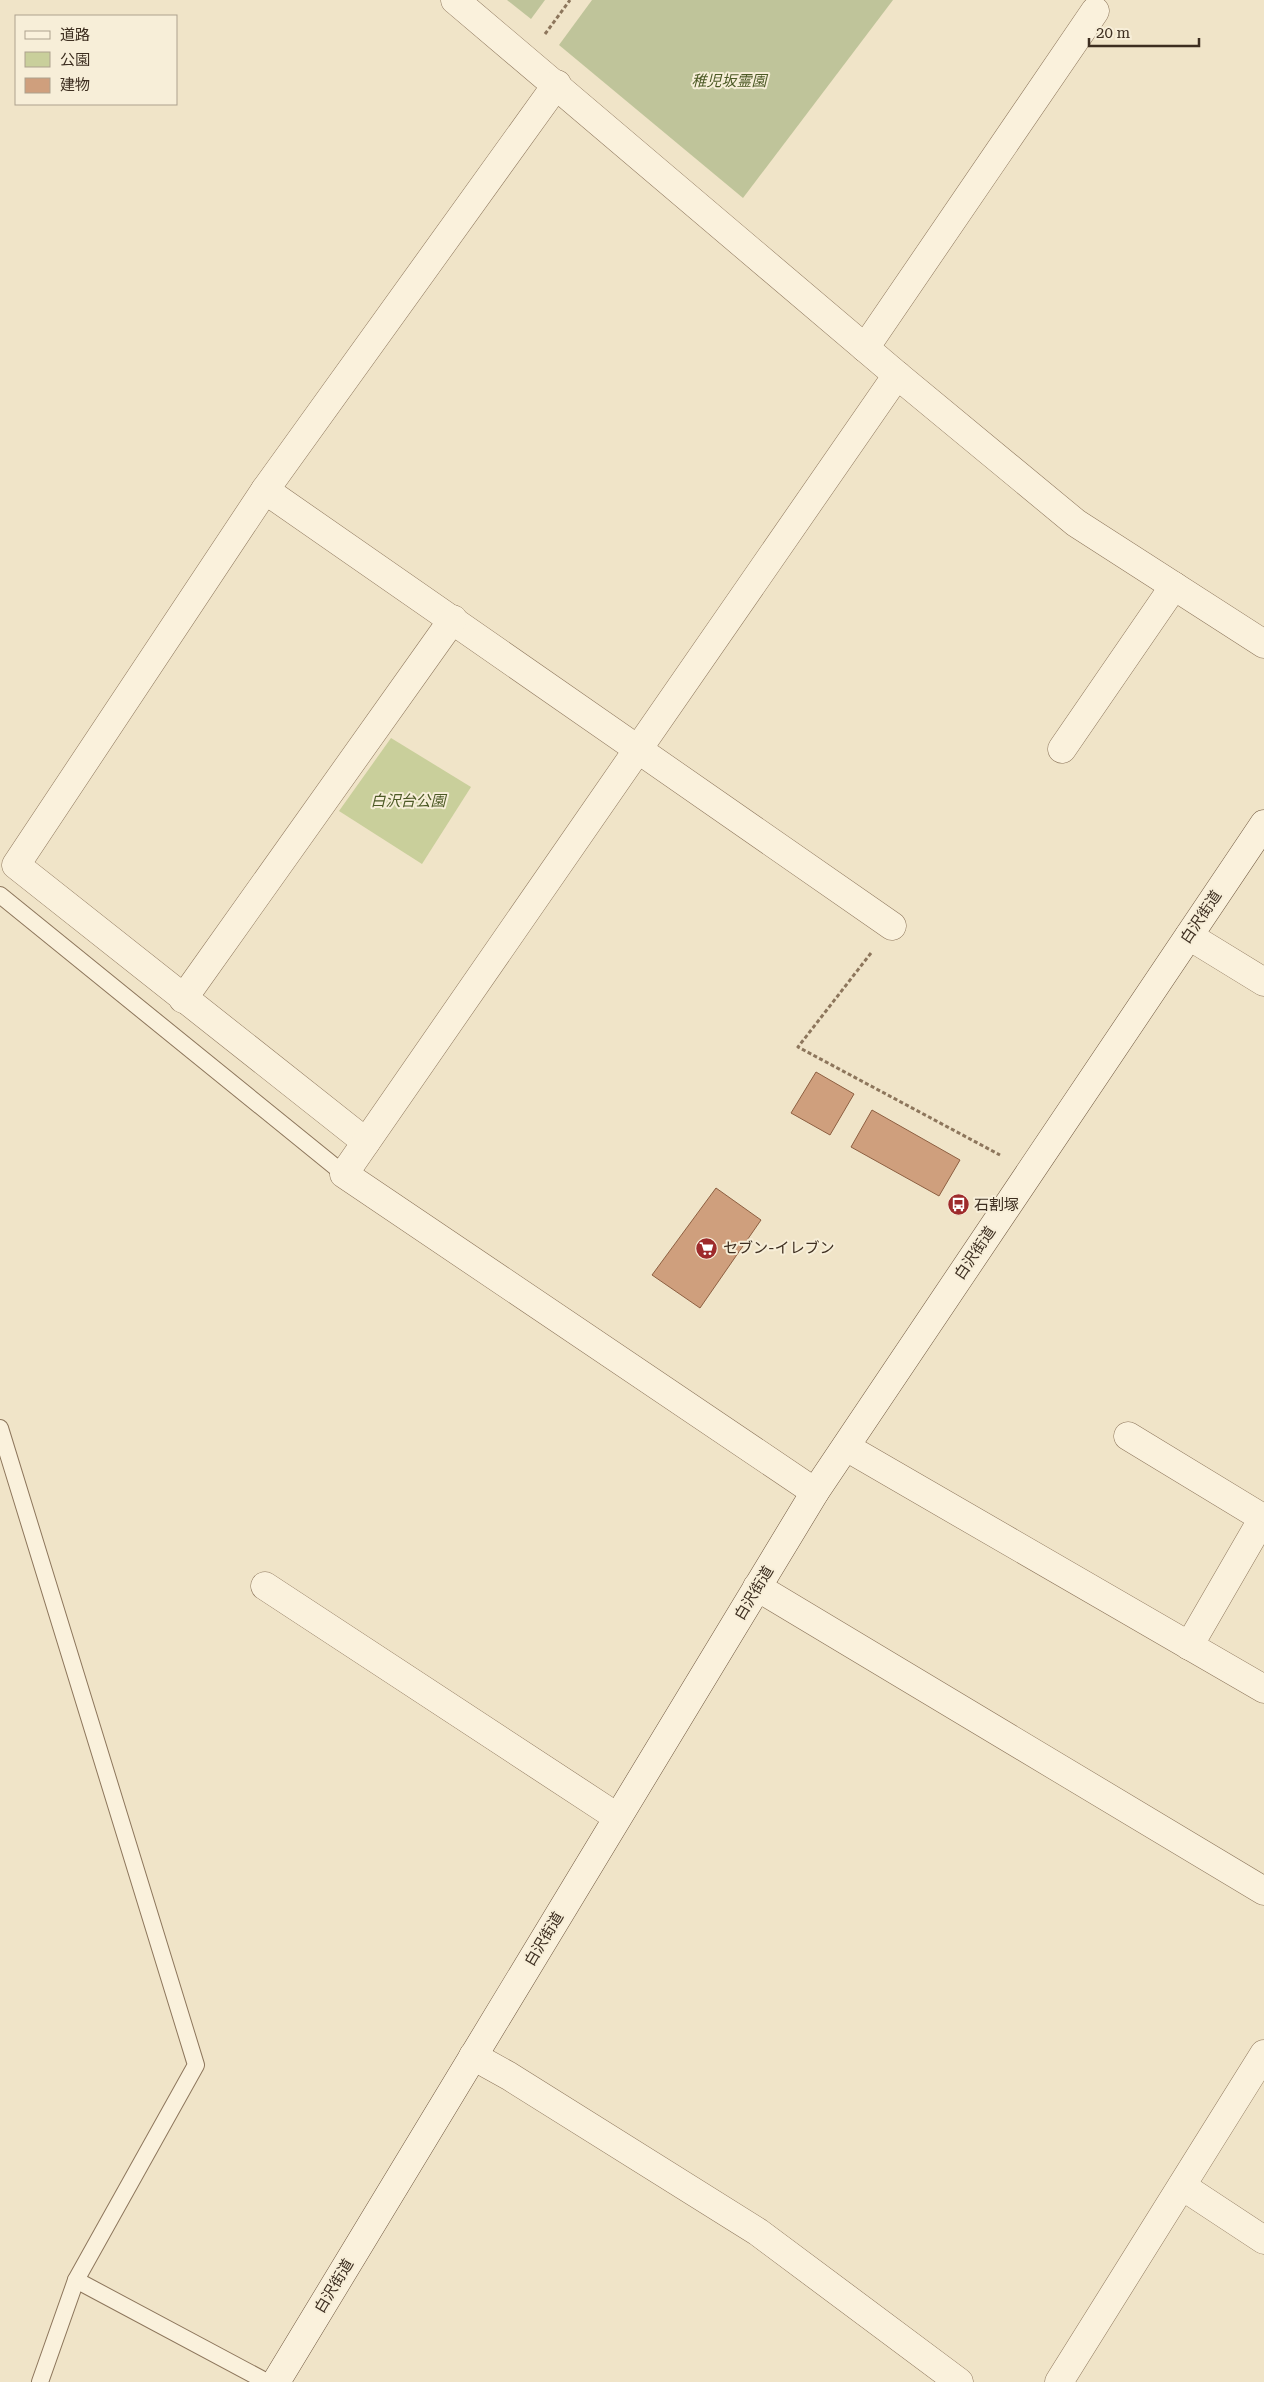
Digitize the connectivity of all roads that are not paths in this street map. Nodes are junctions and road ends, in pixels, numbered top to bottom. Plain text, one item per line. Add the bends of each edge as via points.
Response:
1 (455, 0) edge
2 (1095, 11) dead end
3 (557, 84) junction
4 (865, 348) junction
5 (897, 375) junction
6 (265, 490) junction
7 (1174, 586) junction
8 (453, 619) junction
9 (1264, 644) edge
10 (1062, 749) dead end
11 (637, 750) junction
12 (1264, 824) edge
13 (0, 895) edge
14 (892, 926) road end
15 (1189, 936) junction
16 (1264, 982) edge
17 (183, 998) junction
18 (366, 1142) junction
19 (344, 1174) junction
20 (0, 1428) edge
21 (1128, 1436) dead end
22 (846, 1447) junction
23 (815, 1492) junction
24 (265, 1586) dead end
25 (757, 1587) junction
26 (1189, 1646) junction
27 (1264, 1690) edge
28 (617, 1818) junction
29 (1264, 1891) edge
30 (1264, 2054) edge
31 (473, 2056) junction
32 (1182, 2186) junction
33 (1264, 2240) edge
34 (76, 2280) junction
35 (40, 2382) edge
36 (267, 2382) edge
37 (276, 2382) edge
38 (958, 2382) edge
39 (1059, 2382) edge

1 - 3 street
2 - 4 street
3 - 4 street
3 - 6 street
4 - 5 street
5 - 7 street via 1076,523
5 - 11 street
6 - 8 street
6 - 17 street via 16,865
7 - 9 street
7 - 10 street
8 - 11 street
8 - 17 street
11 - 14 street
11 - 18 street
12 - 15 street, 白沢街道
13 - 19 lane
15 - 16 street
15 - 22 street, 白沢街道
17 - 18 street
18 - 19 street
19 - 23 street
20 - 34 lane via 196,2065
21 - 26 street via 1262,1518
22 - 23 street, 白沢街道
22 - 26 street
23 - 25 street, 白沢街道
24 - 28 street
25 - 28 street, 白沢街道
25 - 29 street
26 - 27 street
28 - 31 street, 白沢街道
30 - 32 street
31 - 37 street, 白沢街道
31 - 38 street via 758,2232
32 - 33 street
32 - 39 street
34 - 35 lane
34 - 36 lane

